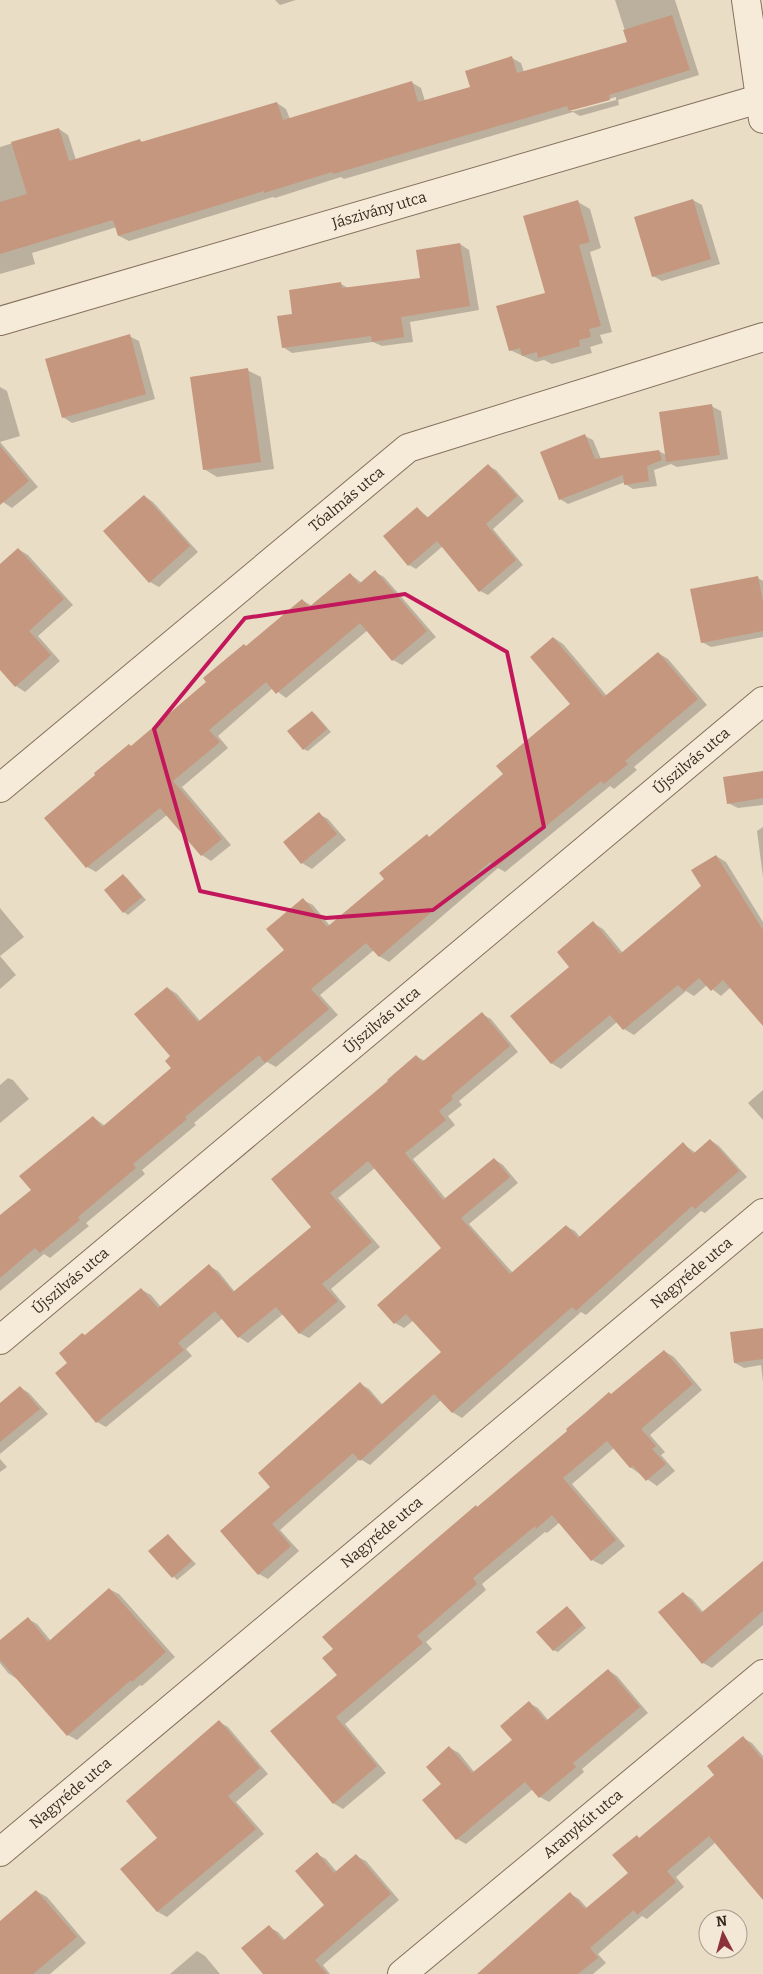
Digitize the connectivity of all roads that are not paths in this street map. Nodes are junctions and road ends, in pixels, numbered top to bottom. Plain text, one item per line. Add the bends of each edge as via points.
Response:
1 (746, 0) edge
2 (762, 101) edge
3 (0, 321) edge
4 (763, 337) edge
5 (763, 701) edge
6 (0, 788) edge
7 (763, 1213) edge
8 (0, 1340) edge
9 (763, 1674) edge
10 (0, 1852) edge
11 (402, 1974) edge

1 - 2 street
2 - 3 street, Jászivány utca
4 - 6 street, Tóalmás utca via 408,448
5 - 8 street, Újszilvás utca
7 - 10 street, Nagyréde utca
9 - 11 street, Aranykút utca

